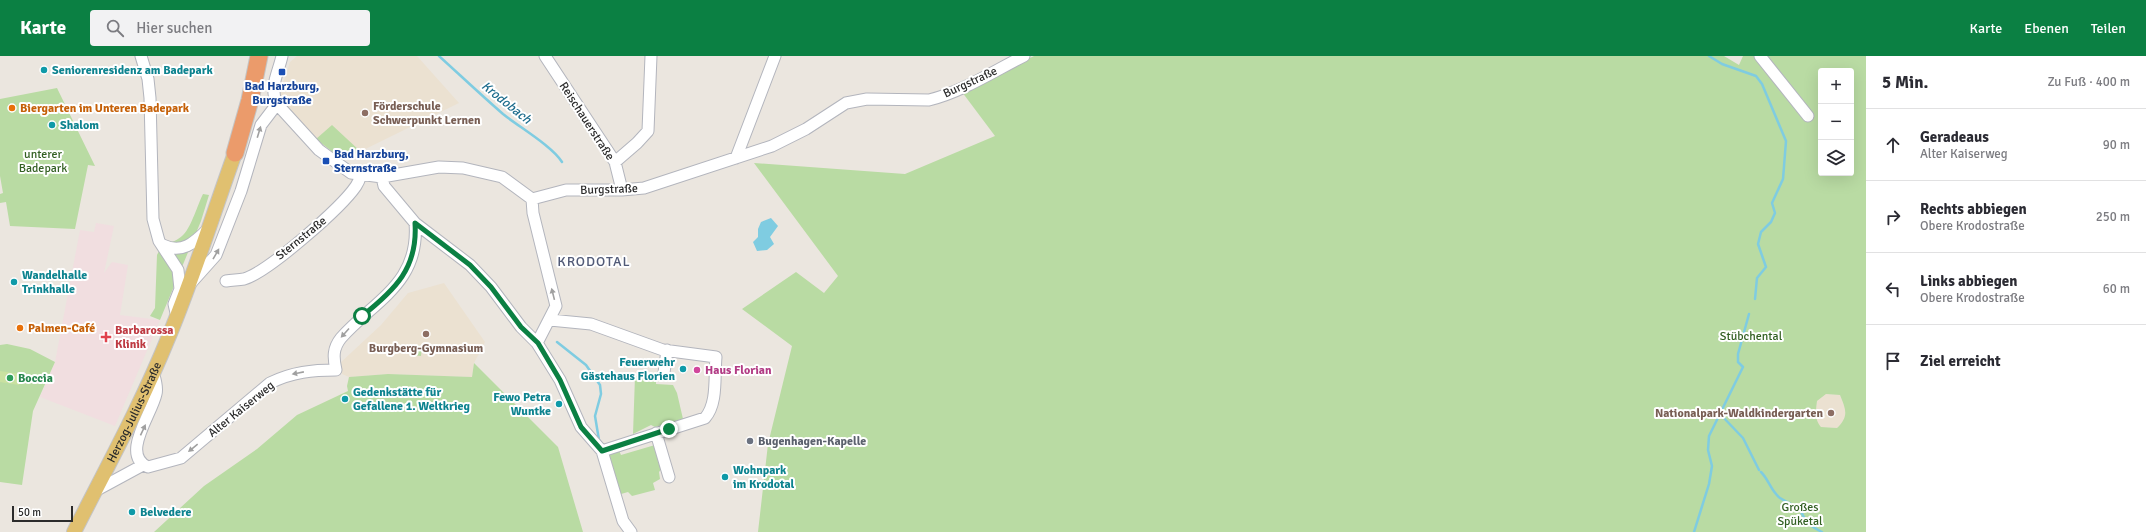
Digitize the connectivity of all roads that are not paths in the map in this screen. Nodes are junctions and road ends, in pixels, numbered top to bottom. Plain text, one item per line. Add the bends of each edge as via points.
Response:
1 (141, 56) edge
2 (259, 56) edge
3 (282, 56) edge
4 (545, 56) edge
5 (651, 56) edge
6 (775, 56) edge
7 (1024, 56) edge
8 (1760, 56) edge
9 (277, 104) junction
10 (1808, 116) dead end
11 (235, 153) joint
12 (736, 158) junction
13 (615, 162) junction
14 (361, 175) junction
15 (382, 177) junction
16 (622, 190) junction
17 (532, 199) junction
18 (415, 223) junction
19 (210, 226) junction
20 (163, 245) junction
21 (226, 281) dead end
22 (190, 283) junction
23 (177, 317) junction
24 (550, 320) junction
25 (538, 343) junction
26 (667, 350) junction
27 (154, 372) junction
28 (664, 374) dead end
29 (656, 433) junction
30 (602, 451) junction
31 (145, 466) junction
32 (670, 477) dead end
33 (96, 491) junction
34 (74, 532) edge
35 (631, 532) edge

1 - 20 street, Herzog-Julius-Straße via 148,79 150,98 153,219
2 - 11 highway
3 - 9 street via 273,86
4 - 13 street, Reischauerstraße
5 - 13 street via 648,130
6 - 12 street
7 - 12 street, Burgstraße via 937,98 858,100 846,103 792,136
8 - 10 street
9 - 14 street via 319,150 351,173
22 -> 9 street via 216,255 241,191 261,125
11 - 19 main road
12 - 16 street, Burgstraße via 644,188
13 - 16 street, Reischauerstraße
14 - 15 street
14 - 21 street, Sternstraße via 357,186 292,247 244,279
15 - 17 street via 439,167 463,168 502,177
15 - 18 street via 384,186
16 - 17 street, Burgstraße via 566,190
24 -> 17 street via 556,306 533,213
18 - 25 street via 470,265 491,287 521,327
18 -> 31 street, Alter Kaiserweg via 415,246 404,275 336,344 336,370 299,373 284,376 270,383 181,458
19 - 20 street via 188,246 173,248
19 - 22 main road
20 - 23 street, Herzog-Julius-Straße via 180,277 180,289 174,304
22 - 23 main road
23 - 27 main road, Herzog-Julius-Straße
24 - 25 street
24 - 26 street via 591,324 636,342
25 - 30 street via 560,380 581,427
26 - 28 street
26 - 29 street via 716,357 712,411 705,418
31 -> 27 street via 139,461 135,450 157,391
27 - 33 main road, Herzog-Julius-Straße
29 - 30 street
29 - 32 street
30 - 35 street via 623,521
31 - 33 street, Alter Kaiserweg
33 - 34 main road, Herzog-Julius-Straße

